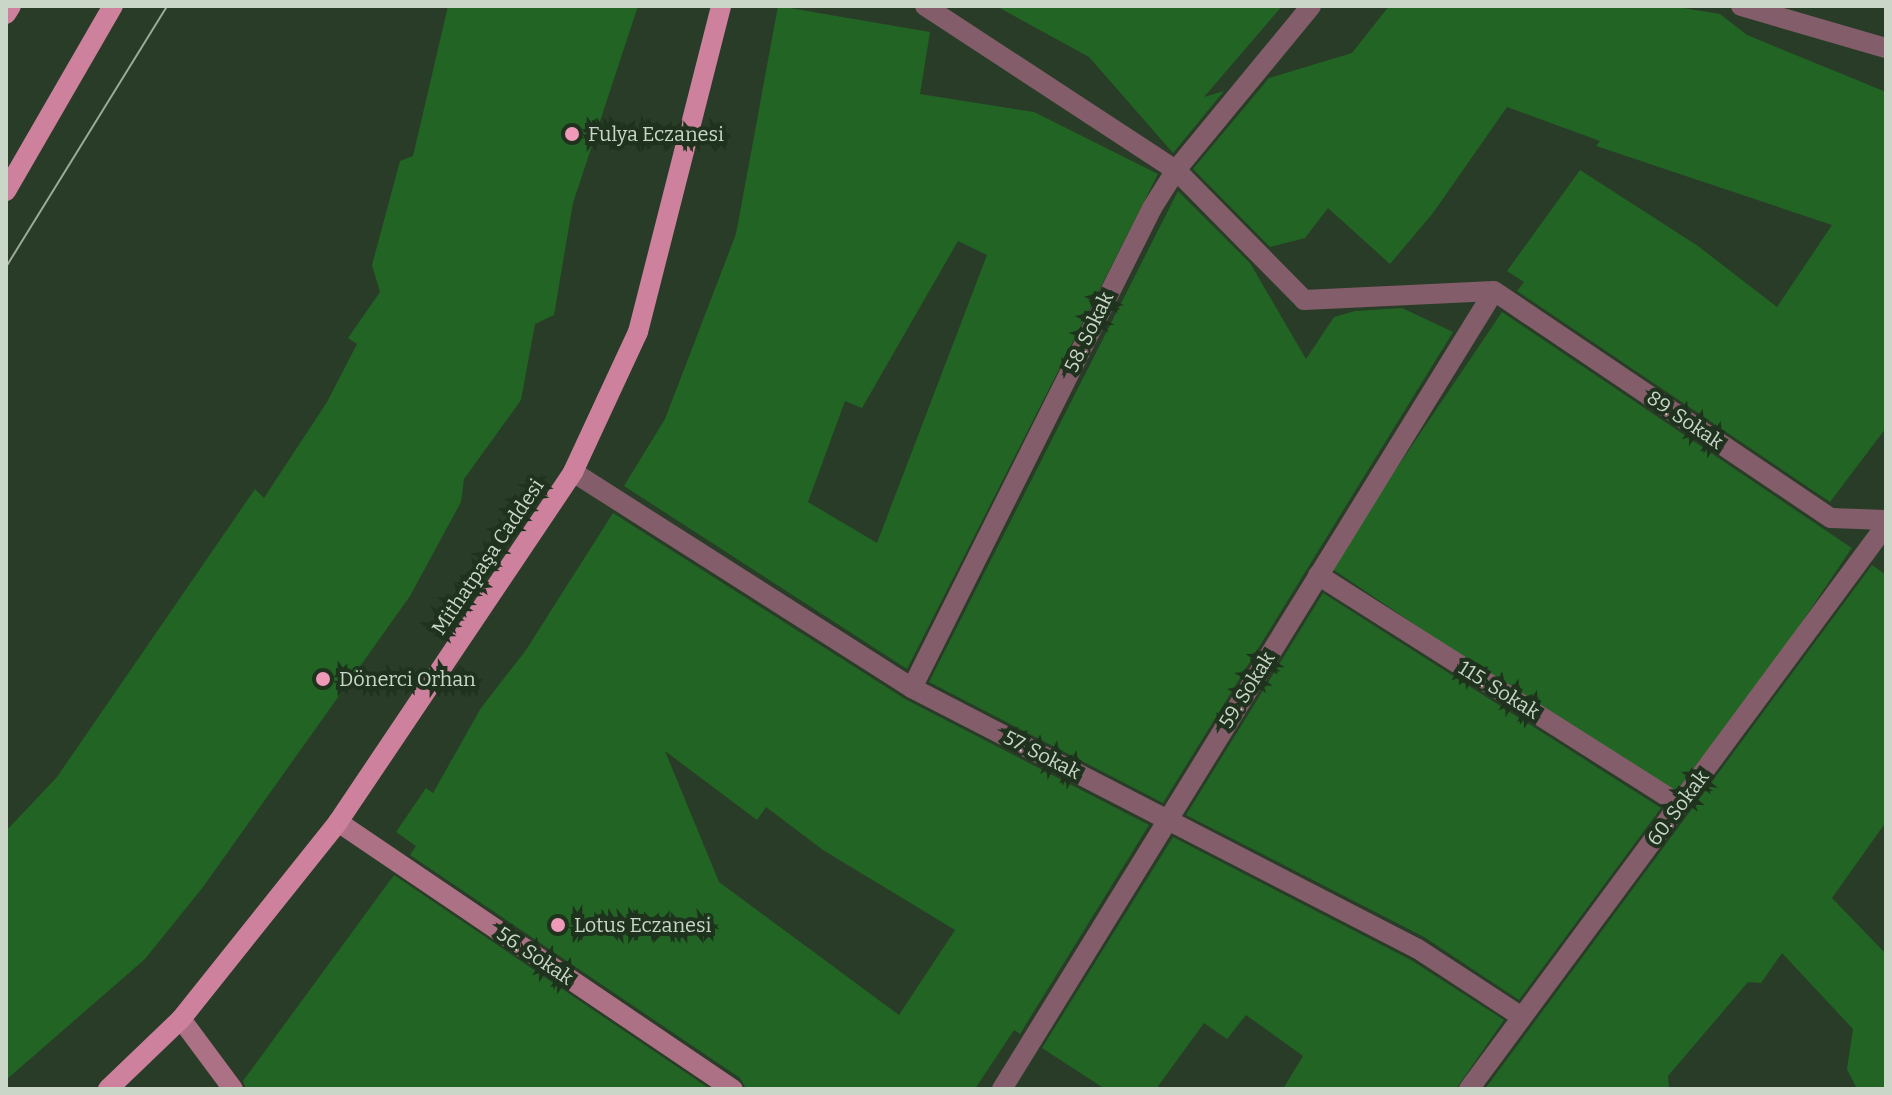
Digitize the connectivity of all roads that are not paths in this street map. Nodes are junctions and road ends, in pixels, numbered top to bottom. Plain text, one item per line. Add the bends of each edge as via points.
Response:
1 (11, 6) edge
2 (113, 6) edge
3 (721, 6) edge
4 (925, 6) edge
5 (1311, 6) edge
6 (1741, 6) edge
7 (6, 14) edge
8 (1886, 48) edge
9 (1176, 170) junction
10 (6, 191) edge
11 (1494, 291) junction
12 (573, 472) junction
13 (1886, 523) edge
14 (1318, 575) junction
15 (912, 688) junction
16 (1680, 805) junction
17 (1167, 820) junction
18 (338, 822) junction
19 (1522, 1017) junction
20 (181, 1019) junction
21 (108, 1089) edge
22 (233, 1089) edge
23 (733, 1089) edge
24 (1002, 1089) edge
25 (1469, 1089) edge

1 - 7 main road
2 - 10 main road
3 - 12 main road, Mithatpaşa Caddesi via 638,332
4 - 9 street
5 - 9 street, 58. Sokak
6 - 8 street
9 - 11 street via 1304,300
9 - 15 street, 58. Sokak via 1152,208
11 - 13 street, 89. Sokak via 1831,518
11 - 14 street, 59. Sokak
12 - 15 street, 57. Sokak
12 - 18 main road, Mithatpaşa Caddesi
13 - 16 street, 60. Sokak
14 - 16 street, 115. Sokak
14 - 17 street, 59. Sokak
15 - 17 street, 57. Sokak
16 - 19 street, 60. Sokak
17 - 19 street, 57. Sokak via 1418,949
17 - 24 street, 59. Sokak
18 - 20 main road, Mithatpaşa Caddesi
18 - 23 street, 56. Sokak
19 - 25 street, 60. Sokak
20 - 21 main road, Mithatpaşa Caddesi
20 - 22 street

